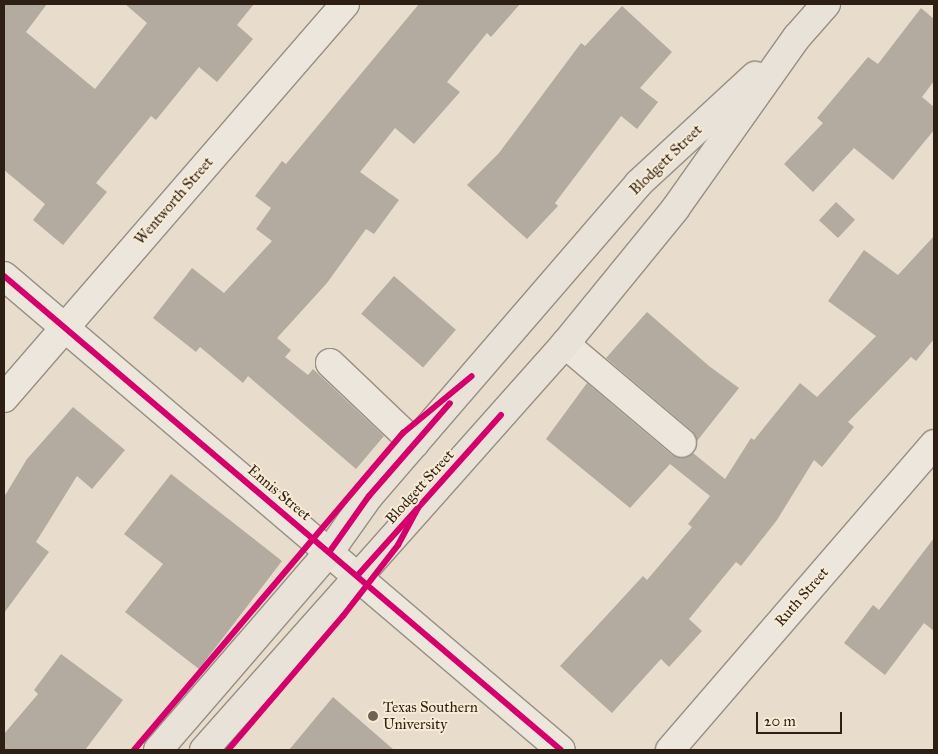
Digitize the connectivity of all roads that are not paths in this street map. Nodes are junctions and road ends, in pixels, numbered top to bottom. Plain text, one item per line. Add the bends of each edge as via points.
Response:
1 (345, 4) edge
2 (826, 4) edge
3 (797, 38) junction
4 (4, 276) edge
5 (64, 327) junction
6 (565, 344) junction
7 (330, 363) dead end
8 (4, 398) edge
9 (682, 443) dead end
10 (415, 444) junction
11 (934, 444) edge
12 (330, 551) junction
13 (357, 576) junction
14 (158, 750) edge
15 (204, 750) edge
16 (560, 750) edge
17 (670, 750) edge

1 - 5 street, Wentworth Street
2 - 3 main road, Blodgett Street
3 - 6 main road, Blodgett Street via 675,210
3 - 10 main road, Blodgett Street via 638,183
4 - 5 street, Ennis Street
5 - 8 street, Wentworth Street
5 - 12 street, Ennis Street
6 - 9 street
6 - 13 main road, Blodgett Street
7 - 10 street
10 - 12 main road, Blodgett Street via 369,496
11 - 17 street, Ruth Street
12 - 13 street, Ennis Street
12 - 14 main road, Blodgett Street
13 - 15 main road, Blodgett Street
13 - 16 street, Ennis Street

